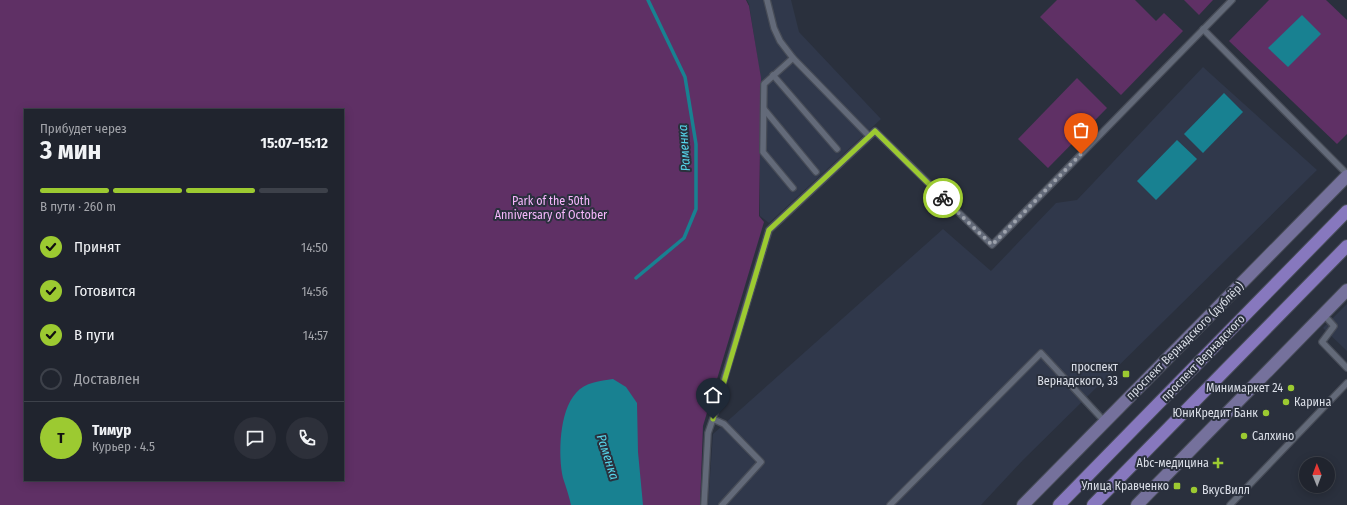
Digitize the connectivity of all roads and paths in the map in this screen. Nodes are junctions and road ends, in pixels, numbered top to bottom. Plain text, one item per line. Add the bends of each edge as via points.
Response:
1 (767, 0) edge
2 (1232, 0) edge
3 (1203, 29) junction
4 (793, 58) junction
5 (773, 75) junction
6 (764, 109) junction
7 (869, 136) junction
8 (837, 149) dead end
9 (816, 172) dead end
10 (1347, 175) edge
11 (793, 188) dead end
12 (1347, 211) edge
13 (1347, 246) edge
14 (1347, 290) edge
15 (1324, 315) junction
16 (1347, 368) edge
17 (1347, 383) edge
18 (713, 419) junction
19 (1104, 422) junction
20 (704, 505) edge
21 (722, 505) edge
22 (890, 505) edge
23 (1023, 505) edge
24 (1059, 505) edge
25 (1093, 505) edge
26 (1137, 505) edge
27 (1230, 505) edge

1 - 4 lane via 774,28
2 - 3 lane
3 - 7 lane via 992,245 875,131
3 - 10 lane
4 - 5 lane
4 - 7 lane
5 - 6 lane via 764,84
5 - 8 lane
6 - 9 lane
6 - 11 lane via 763,152
7 - 18 lane via 769,230
10 - 19 street, проспект Вернадского (дублёр)
12 - 24 main road, проспект Вернадского
13 - 25 main road, проспект Вернадского
14 - 15 street
15 - 16 lane via 1334,326 1322,342
15 - 26 street
17 - 27 lane
18 - 20 lane via 708,433
18 - 21 lane via 724,424 761,462
19 - 22 lane via 1041,353
19 - 23 street, проспект Вернадского (дублёр)

